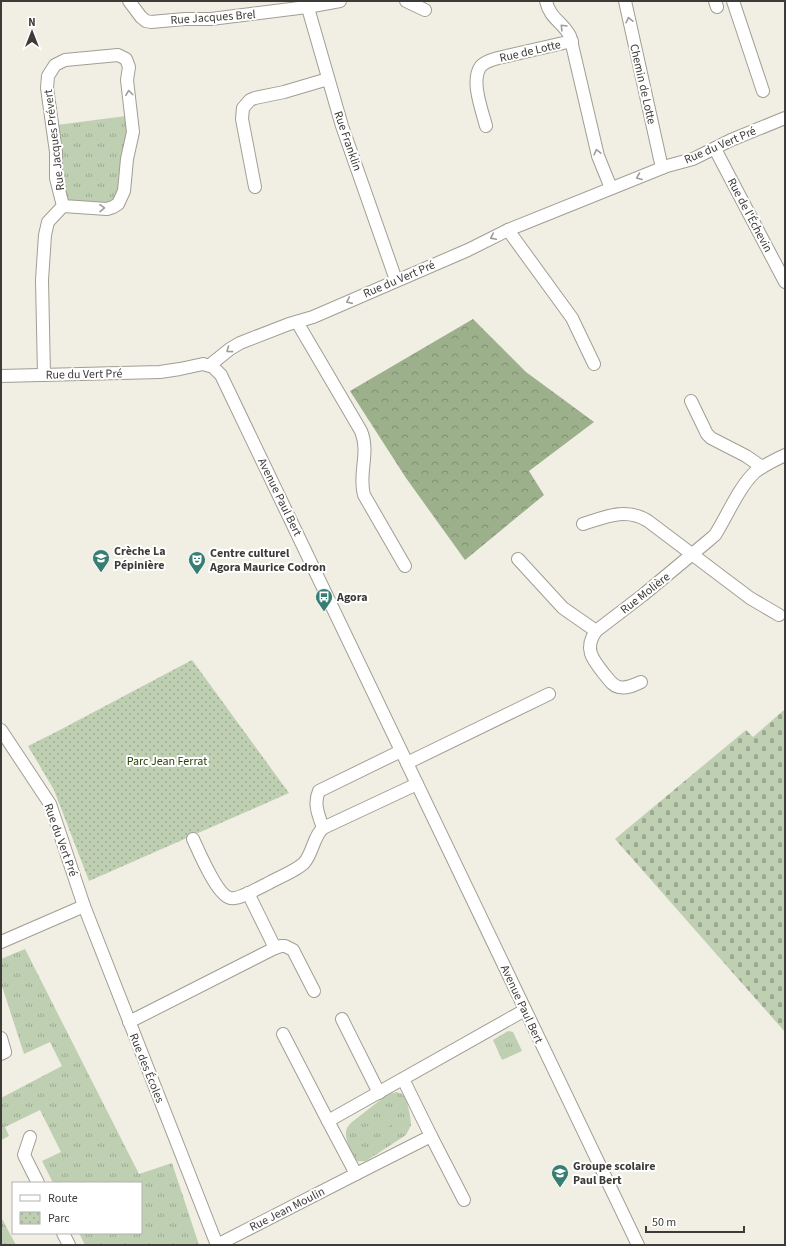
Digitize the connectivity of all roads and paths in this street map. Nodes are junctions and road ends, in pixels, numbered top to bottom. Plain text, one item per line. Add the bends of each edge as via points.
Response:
1 (129, 1) edge
2 (340, 1) edge
3 (406, 1) edge
4 (546, 1) edge
5 (624, 1) edge
6 (733, 1) edge
7 (306, 4) edge
8 (425, 10) dead end
9 (572, 42) junction
10 (328, 78) junction
11 (763, 91) dead end
12 (785, 118) edge
13 (486, 126) dead end
14 (715, 149) junction
15 (662, 168) junction
16 (255, 187) dead end
17 (611, 188) junction
18 (63, 206) junction
19 (508, 230) junction
20 (396, 280) junction
21 (785, 282) edge
22 (297, 322) junction
23 (594, 364) dead end
24 (210, 365) junction
25 (44, 375) junction
26 (1, 376) edge
27 (691, 401) dead end
28 (785, 455) edge
29 (762, 467) junction
30 (583, 524) dead end
31 (693, 554) junction
32 (518, 559) dead end
33 (405, 566) dead end
34 (779, 615) dead end
35 (596, 631) junction
36 (641, 682) dead end
37 (550, 694) dead end
38 (1, 730) edge
39 (401, 751) junction
40 (407, 763) junction
41 (418, 784) junction
42 (323, 828) junction
43 (193, 840) dead end
44 (79, 890) joint
45 (248, 893) junction
46 (84, 906) junction
47 (1, 942) edge
48 (275, 948) junction
49 (314, 990) dead end
50 (525, 1010) junction
51 (342, 1019) dead end
52 (129, 1022) junction
53 (283, 1034) dead end
54 (1, 1038) edge
55 (1, 1054) edge
56 (403, 1079) junction
57 (379, 1093) junction
58 (328, 1121) junction
59 (431, 1136) junction
60 (30, 1138) dead end
61 (356, 1174) junction
62 (38, 1182) edge
63 (464, 1200) dead end
64 (64, 1234) edge
65 (69, 1245) edge
66 (217, 1245) edge
67 (638, 1245) edge

1 - 7 street, Rue Jacques Brel via 141,17 151,22 211,19
2 - 7 street, Rue Jacques Brel
3 - 8 street
9 -> 4 street, Rue de Lotte via 567,31 550,14
15 -> 5 street, Chemin de Lotte
6 - 11 street
7 - 10 street, Rue Franklin
9 - 13 street, Rue de Lotte via 498,58 482,65 476,78
17 -> 9 street, Rue de Lotte via 598,156
10 - 16 street via 255,98 246,103 242,119
10 - 20 street, Rue Franklin
12 - 14 street, Rue du Vert Pré
14 - 15 street, Rue du Vert Pré
14 - 21 street, Rue de l'Échevin
15 -> 17 street, Rue du Vert Pré
17 - 19 street, Rue du Vert Pré
18 -> 18 street, Rue Jacques Prévert via 107,209 118,204 124,191 127,158 133,132 127,80 129,67 123,56 113,54 65,60 55,65 48,76 56,152 56,178
18 - 25 street, Rue Jacques Prévert via 48,222 45,235 42,280
19 -> 20 street, Rue du Vert Pré
19 - 23 street via 572,318
20 -> 22 street, Rue du Vert Pré
22 -> 24 street, Rue du Vert Pré via 240,343
22 - 33 street via 361,431 365,446 361,486
24 - 25 street, Rue du Vert Pré via 160,372
24 - 39 street, Avenue Paul Bert via 224,380
25 - 26 street, Rue du Vert Pré
27 - 29 street via 711,438
28 - 29 street, Rue Molière
29 - 31 street, Rue Molière via 744,487 715,535
30 - 31 street via 625,513 637,516 648,521
31 - 34 street via 750,598
31 - 35 street, Rue Molière
32 - 35 street via 563,608
35 - 36 street via 590,641 592,658 611,683 626,688
37 - 40 street
38 - 44 street, Rue du Vert Pré via 50,804
39 - 40 street, Avenue Paul Bert
39 - 42 street via 319,791 316,807
40 - 41 street, Avenue Paul Bert
41 - 42 street
41 - 50 street, Avenue Paul Bert
42 - 45 street via 302,865
43 - 45 street via 223,894 237,898
44 - 46 street, Rue des Écoles
45 - 48 street
46 - 47 street
46 - 52 street, Rue des Écoles
48 - 49 street via 285,946 293,950
48 - 52 street
50 - 56 street
50 - 67 street, Avenue Paul Bert
51 - 57 street
52 - 66 street, Rue des Écoles
53 - 58 street
54 - 55 street via 5,1052
56 - 57 street
56 - 59 street
57 - 58 street
58 - 61 street
59 - 61 street, Rue Jean Moulin
59 - 63 street
60 - 62 street via 24,1155
61 - 66 street, Rue Jean Moulin
64 - 65 street

